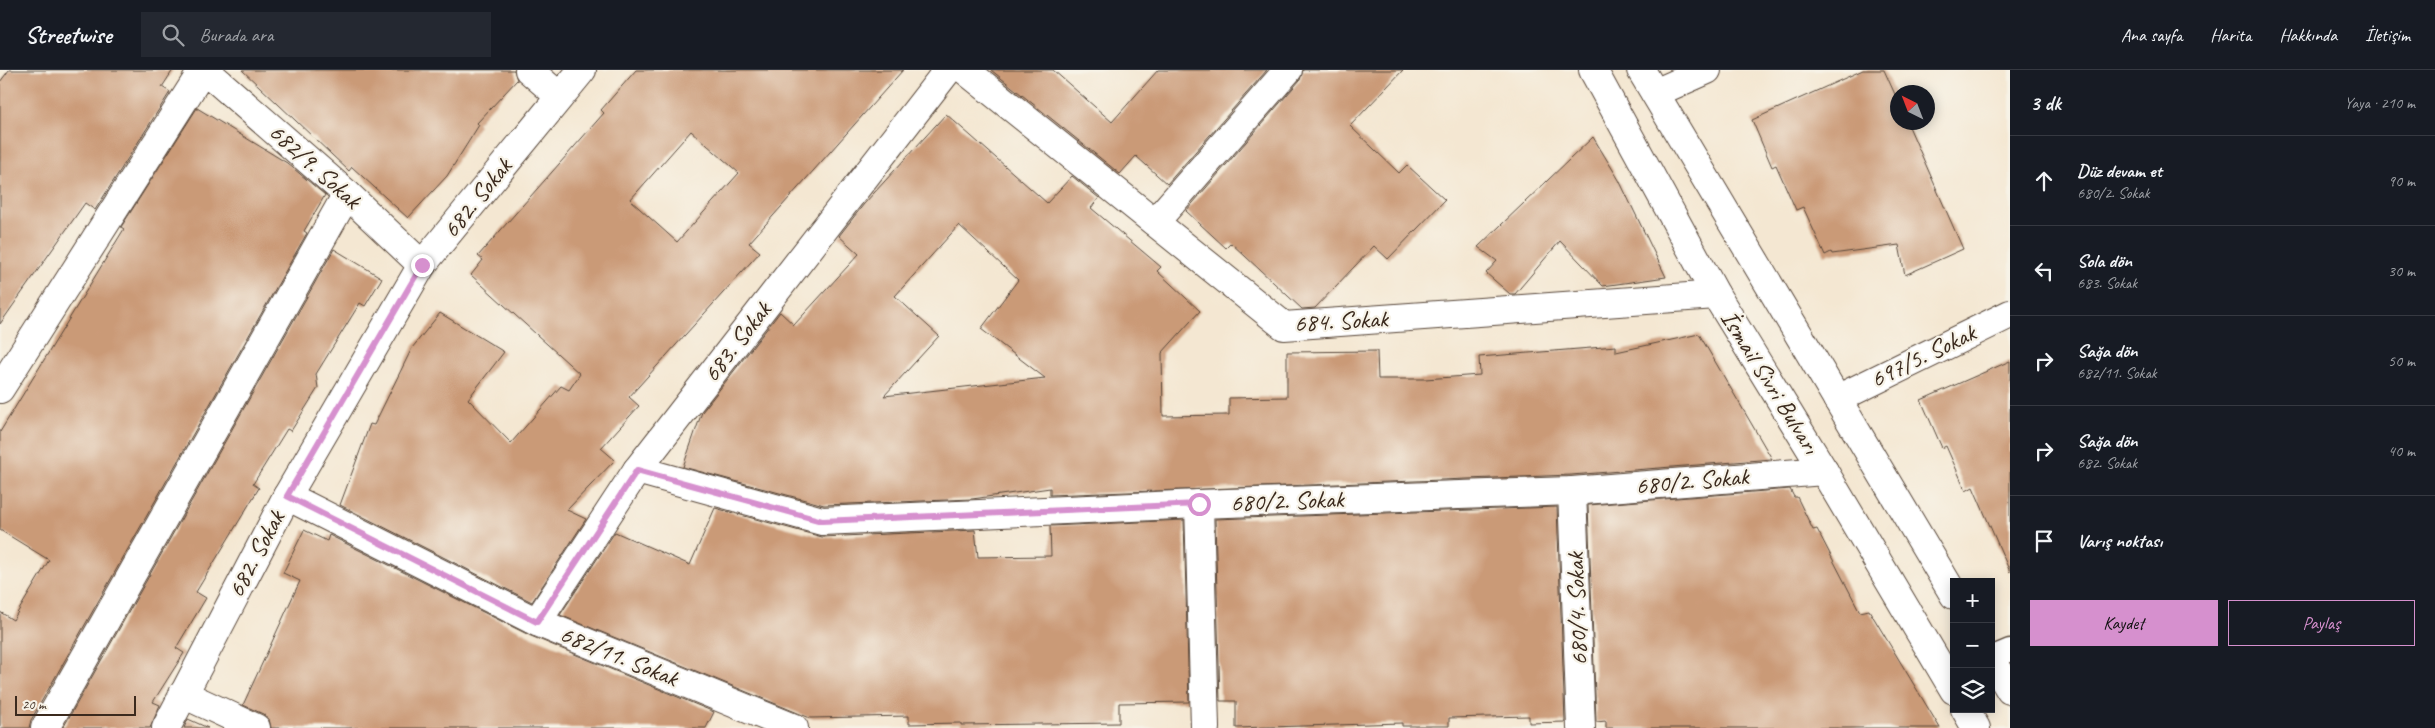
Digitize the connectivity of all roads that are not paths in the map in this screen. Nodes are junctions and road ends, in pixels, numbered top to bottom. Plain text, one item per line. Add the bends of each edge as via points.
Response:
1 (204, 70) edge
2 (529, 70) edge
3 (582, 70) edge
4 (948, 70) edge
5 (965, 70) edge
6 (1288, 70) edge
7 (1593, 70) edge
8 (1641, 70) edge
9 (1707, 70) edge
10 (1655, 93) junction
11 (559, 96) junction
12 (347, 194) junction
13 (1155, 222) junction
14 (422, 265) junction
15 (1716, 295) junction
16 (2010, 314) edge
17 (0, 390) edge
18 (1837, 399) junction
19 (637, 470) junction
20 (1824, 471) junction
21 (1572, 491) junction
22 (287, 496) junction
23 (1199, 504) junction
24 (1950, 588) edge
25 (537, 622) junction
26 (2010, 650) edge
27 (1995, 656) edge
28 (1995, 665) edge
29 (1950, 683) edge
30 (2010, 690) edge
31 (183, 694) junction
32 (1967, 713) edge
33 (45, 728) edge
34 (166, 728) edge
35 (256, 728) edge
36 (794, 728) edge
37 (1205, 728) edge
38 (1582, 728) edge
39 (1976, 728) edge

1 - 12 street, 682/9. Sokak
1 - 17 street
2 - 11 street
3 - 11 street, 682. Sokak
4 - 19 street, 683. Sokak
5 - 13 street, 684. Sokak
6 - 13 street
7 - 15 street, İsmail Sivri Bulvarı
8 - 10 street, İsmail Sivri Bulvarı
9 - 10 street
10 - 18 street, İsmail Sivri Bulvarı
11 - 14 street, 682. Sokak
12 - 14 street, 682/9. Sokak
12 - 33 street
13 - 15 street, 684. Sokak via 1284,326
14 - 22 street, 682. Sokak
15 - 20 street, İsmail Sivri Bulvarı
16 - 18 street, 697/5. Sokak
18 - 24 street, İsmail Sivri Bulvarı
19 - 23 street, 680/2. Sokak via 822,521
19 - 25 street, 683. Sokak
20 - 21 street, 680/2. Sokak
20 - 29 street, İsmail Sivri Bulvarı
21 - 23 street, 680/2. Sokak
21 - 38 street, 680/4. Sokak
22 - 25 street, 682/11. Sokak
22 - 31 street, 682. Sokak
23 - 37 street
25 - 36 street, 682/11. Sokak
26 - 27 lane
28 - 30 street
31 - 34 street, 682. Sokak
31 - 35 street
32 - 39 street

